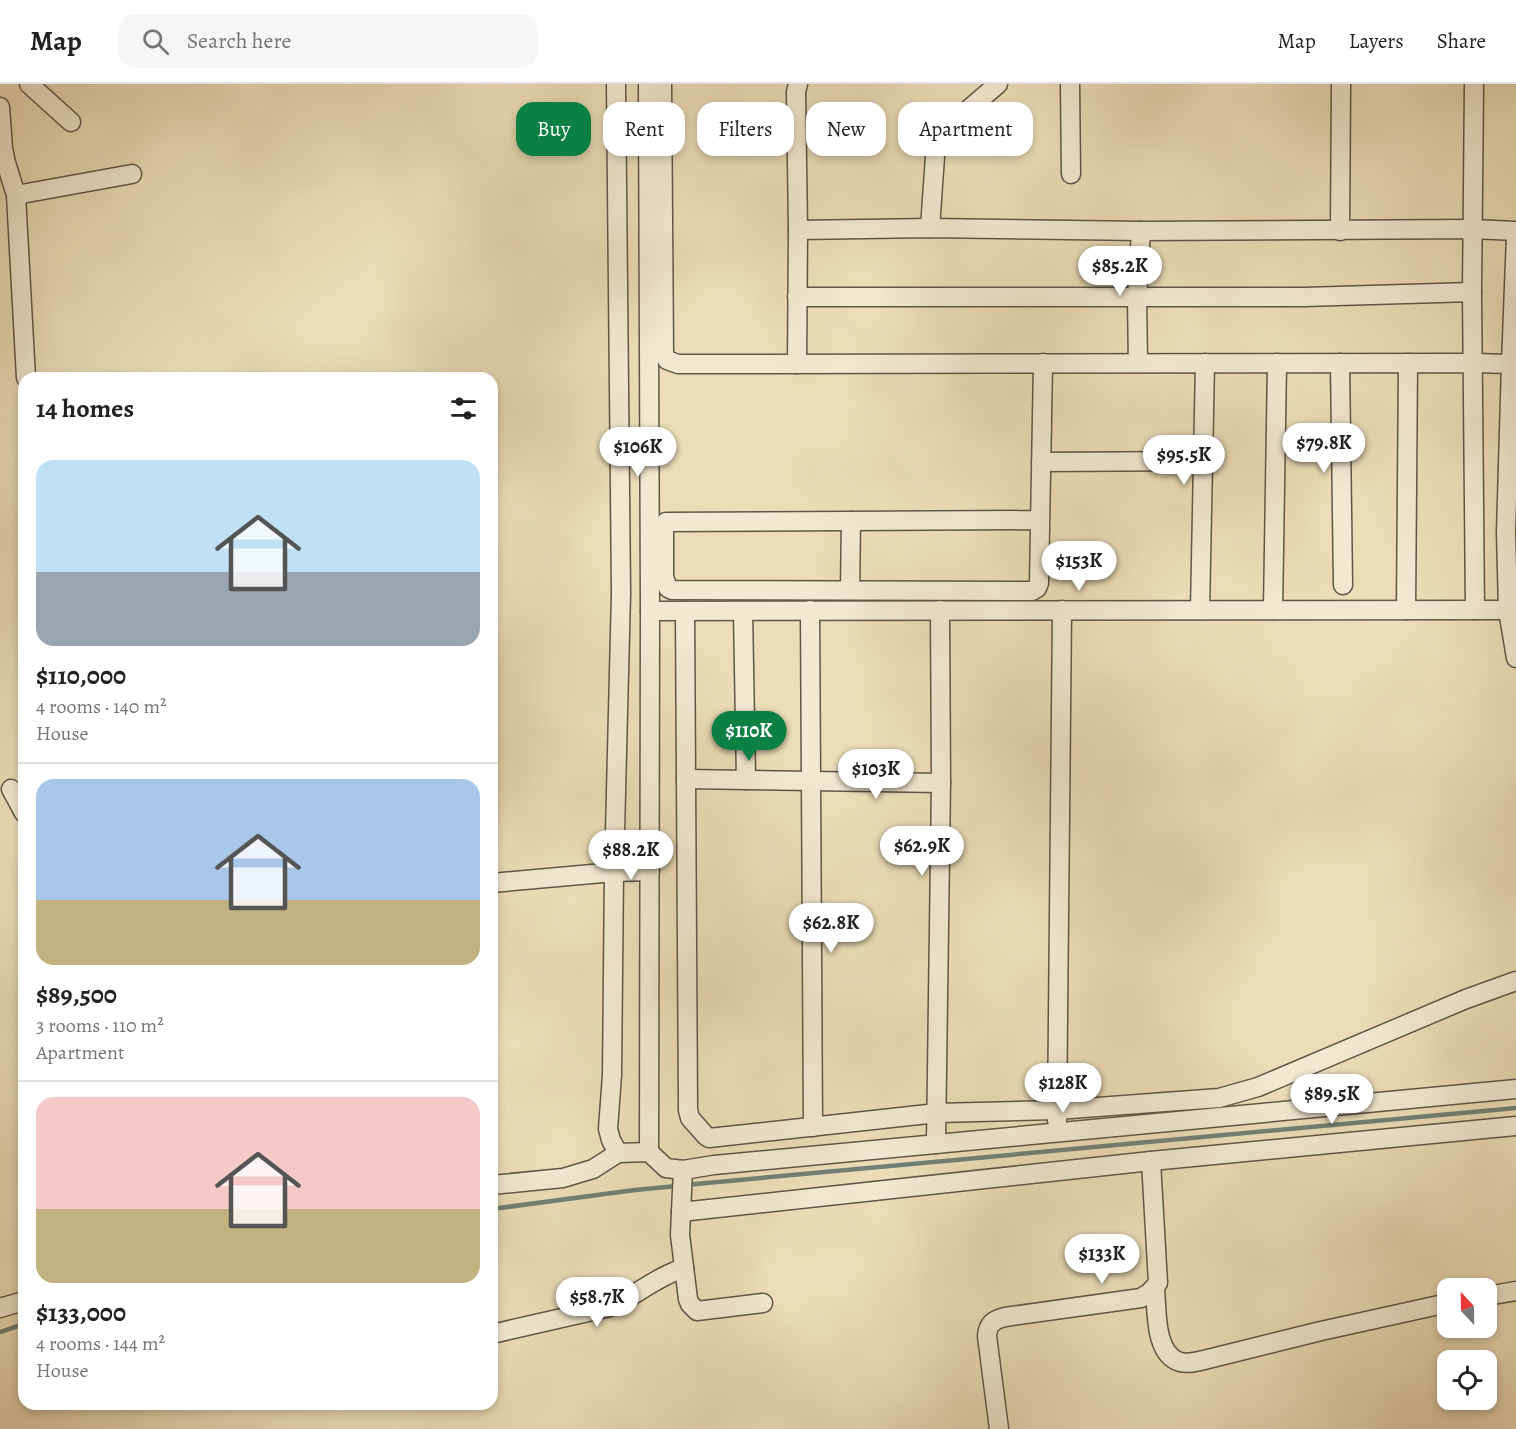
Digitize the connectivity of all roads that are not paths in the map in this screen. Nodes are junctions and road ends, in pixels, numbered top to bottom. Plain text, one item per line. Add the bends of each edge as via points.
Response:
1 (29, 84) edge
2 (616, 84) edge
3 (648, 84) edge
4 (662, 84) edge
5 (798, 84) edge
6 (998, 84) edge
7 (1070, 84) edge
8 (1341, 84) edge
9 (1474, 84) edge
10 (0, 107) edge
11 (70, 122) dead end
12 (132, 174) dead end
13 (1071, 174) dead end
14 (16, 195) junction
15 (930, 228) junction
16 (1473, 229) junction
17 (798, 230) junction
18 (1141, 231) junction
19 (1340, 231) junction
20 (1516, 233) edge
21 (1472, 292) junction
22 (797, 297) junction
23 (1137, 298) junction
24 (656, 330) junction
25 (1043, 363) junction
26 (1138, 363) junction
27 (1205, 363) junction
28 (1277, 363) junction
29 (1340, 363) junction
30 (1408, 363) junction
31 (1473, 363) junction
32 (797, 364) junction
33 (1511, 364) junction
34 (26, 372) edge
35 (1202, 461) junction
36 (1041, 462) junction
37 (1040, 520) junction
38 (851, 521) junction
39 (1511, 532) edge
40 (1343, 585) dead end
41 (850, 590) junction
42 (1508, 609) junction
43 (810, 610) junction
44 (940, 610) junction
45 (1062, 610) junction
46 (1200, 610) junction
47 (1273, 610) junction
48 (1406, 610) junction
49 (1475, 610) junction
50 (650, 611) junction
51 (685, 611) junction
52 (743, 611) junction
53 (1516, 658) edge
54 (686, 779) junction
55 (746, 780) junction
56 (812, 781) junction
57 (941, 783) junction
58 (11, 789) dead end
59 (18, 802) edge
60 (614, 872) junction
61 (650, 872) junction
62 (498, 882) edge
63 (1516, 981) edge
64 (1516, 1089) edge
65 (1057, 1110) junction
66 (937, 1113) junction
67 (1516, 1126) edge
68 (813, 1127) junction
69 (1057, 1132) junction
70 (936, 1144) junction
71 (649, 1152) junction
72 (618, 1153) junction
73 (1151, 1161) junction
74 (683, 1175) junction
75 (498, 1184) edge
76 (681, 1206) junction
77 (684, 1268) junction
78 (1155, 1288) junction
79 (1516, 1291) edge
80 (1497, 1294) edge
81 (18, 1303) edge
82 (762, 1303) dead end
83 (1437, 1305) edge
84 (0, 1308) edge
85 (498, 1333) edge
86 (999, 1429) edge

1 - 11 street
2 - 60 street via 621,593
3 - 24 street
4 - 24 street
5 - 17 street
6 - 15 street via 940,134 936,142
7 - 13 street
8 - 19 street
9 - 16 street
10 - 14 street via 3,148
12 - 14 street
14 - 34 street
15 - 17 street
15 - 18 street
16 - 19 street
16 - 20 street
16 - 21 street
17 - 22 street
18 - 19 street
18 - 23 street
20 - 33 street
21 - 23 street
21 - 31 street
22 - 23 street
22 - 32 street
23 - 26 street
24 - 32 street via 667,360 678,364
24 - 50 street
25 - 26 street
25 - 32 street
25 - 36 street
26 - 27 street
27 - 28 street
27 - 35 street
28 - 29 street
28 - 47 street
29 - 30 street
29 - 40 street
30 - 31 street
30 - 48 street
31 - 33 street
31 - 49 street
33 - 39 street
35 - 36 street
35 - 46 street
36 - 37 street
37 - 38 street
37 - 41 street via 1039,583 1032,591
38 - 41 street
38 - 41 street via 666,522 664,527 664,577 672,590
39 - 42 street
42 - 49 street
42 - 53 street
43 - 44 street
43 - 52 street
43 - 56 street
44 - 45 street
44 - 57 street
45 - 46 street
45 - 65 street
46 - 47 street
47 - 48 street
48 - 49 street
50 - 51 street
50 - 61 street
51 - 52 street
51 - 54 street
52 - 55 street
54 - 55 street
54 - 68 street via 690,1118 710,1138
55 - 56 street
56 - 57 street
56 - 68 street
57 - 66 street
58 - 59 street
60 - 61 street
60 - 62 street
60 - 72 street via 608,1129
61 - 71 street
63 - 65 street via 1238,1094
64 - 69 street
65 - 66 street
65 - 69 street
66 - 68 street
66 - 70 street
67 - 73 street
69 - 70 street
70 - 74 street via 714,1165
71 - 72 street
71 - 74 street via 666,1168
72 - 75 street via 593,1169 563,1178
73 - 76 street
73 - 78 street via 1158,1277
74 - 76 street
76 - 77 street
77 - 82 street via 688,1299 697,1311
77 - 85 street via 610,1307
78 - 83 street via 1164,1349 1179,1362 1188,1363
78 - 86 street via 1141,1298 998,1318 991,1323 987,1336
79 - 80 street
81 - 84 street

